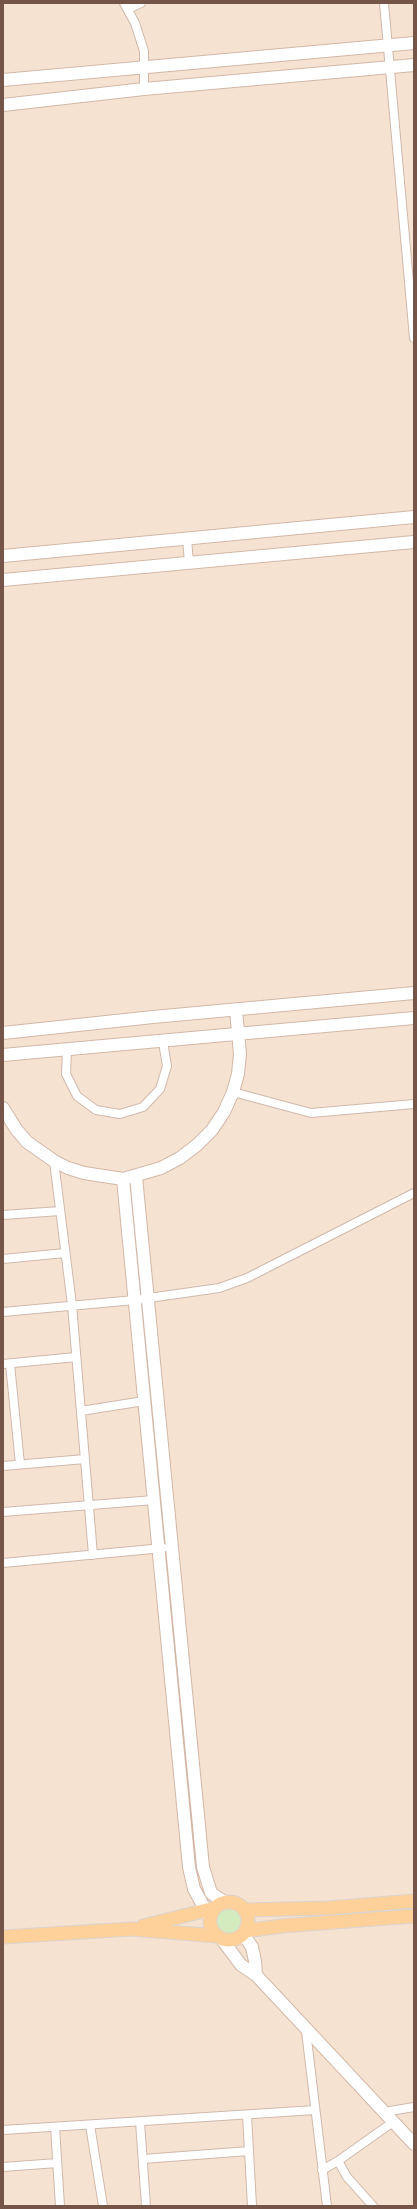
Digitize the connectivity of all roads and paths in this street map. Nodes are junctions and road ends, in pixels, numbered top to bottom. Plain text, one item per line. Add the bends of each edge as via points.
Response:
1 (141, 3) edge
2 (384, 3) edge
3 (126, 6) edge
4 (414, 43) edge
5 (389, 45) junction
6 (414, 65) edge
7 (145, 66) junction
8 (391, 68) junction
9 (3, 80) edge
10 (144, 90) junction
11 (3, 105) edge
12 (412, 291) edge
13 (414, 338) edge
14 (414, 517) edge
15 (187, 539) junction
16 (414, 542) edge
17 (3, 556) edge
18 (189, 564) junction
19 (3, 580) edge
20 (414, 993) edge
21 (236, 1010) junction
22 (414, 1018) edge
23 (3, 1033) edge
24 (239, 1035) junction
25 (163, 1042) junction
26 (67, 1050) junction
27 (3, 1055) edge
28 (233, 1092) junction
29 (414, 1104) edge
30 (4, 1114) edge
31 (54, 1161) junction
32 (136, 1177) junction
33 (123, 1179) junction
34 (414, 1193) edge
35 (60, 1211) junction
36 (3, 1215) edge
37 (65, 1253) junction
38 (3, 1259) edge
39 (148, 1298) junction
40 (135, 1300) junction
41 (72, 1305) junction
42 (3, 1312) edge
43 (76, 1358) junction
44 (7, 1364) edge
45 (144, 1401) junction
46 (80, 1411) junction
47 (85, 1459) junction
48 (20, 1464) junction
49 (3, 1466) edge
50 (154, 1500) junction
51 (89, 1505) junction
52 (3, 1512) edge
53 (172, 1547) junction
54 (158, 1549) junction
55 (93, 1555) junction
56 (3, 1563) edge
57 (414, 1901) edge
58 (214, 1910) junction
59 (245, 1910) junction
60 (414, 1916) edge
61 (131, 1929) junction
62 (244, 1932) junction
63 (3, 1937) edge
64 (219, 1937) junction
65 (256, 1975) junction
66 (306, 2032) junction
67 (414, 2107) edge
68 (315, 2110) junction
69 (384, 2112) junction
70 (247, 2115) junction
71 (140, 2122) junction
72 (393, 2122) junction
73 (90, 2125) junction
74 (55, 2127) junction
75 (3, 2130) edge
76 (414, 2139) edge
77 (249, 2151) junction
78 (143, 2159) junction
79 (338, 2161) junction
80 (58, 2163) junction
81 (3, 2167) edge
82 (322, 2170) junction
83 (60, 2206) edge
84 (103, 2206) edge
85 (146, 2206) edge
86 (252, 2206) edge
87 (327, 2206) edge
88 (373, 2206) edge

1 - 3 street
2 - 5 street
3 - 7 street via 140,37
4 - 5 street
5 - 7 street
5 - 8 street
6 - 8 street
7 - 9 street
7 - 10 street
8 - 10 street
8 - 12 street
10 - 11 street
12 - 13 street
14 - 15 street
15 - 17 street
15 - 18 street
16 - 18 street
18 - 19 street
20 - 21 street
21 - 23 street via 153,1016
21 - 24 street
22 - 24 street
24 - 25 street
24 - 28 street via 239,1061
25 - 26 street
25 - 26 street via 167,1066 160,1089 143,1106 120,1114 96,1110 77,1096 66,1074
26 - 27 street
28 - 29 street via 311,1112
28 - 32 street via 212,1130 197,1145 180,1158
30 - 31 street via 27,1142
31 - 33 street via 84,1173
31 - 35 street
32 - 33 street
32 - 39 street
33 - 40 street
34 - 39 street via 232,1284 201,1292
35 - 36 street
35 - 37 street
37 - 38 street
37 - 41 street
39 - 40 street
39 - 53 street
40 - 41 street
40 - 45 street
41 - 42 street
41 - 43 street
43 - 44 street
43 - 46 street
44 - 48 street
45 - 46 street
45 - 50 street
46 - 47 street
47 - 48 street
47 - 51 street
48 - 49 street
50 - 51 street
50 - 54 street
51 - 52 street
51 - 55 street
53 - 54 street
53 - 58 street via 203,1867
54 - 55 street
54 - 58 street via 189,1867 194,1889
55 - 56 street
57 - 59 main road via 329,1908
58 - 59 main road via 236,1902
58 - 61 main road
58 - 64 main road via 212,1930
59 - 62 main road via 248,1920
60 - 62 main road via 280,1926
61 - 63 main road
61 - 64 main road
62 - 64 main road via 233,1940
62 - 65 street via 256,1961
64 - 65 street via 241,1965
65 - 66 street
66 - 68 street
66 - 69 street
67 - 69 street
68 - 70 street
68 - 82 street
69 - 72 street
70 - 71 street
70 - 77 street
71 - 73 street
71 - 78 street
72 - 76 street
72 - 79 street
73 - 74 street
73 - 84 street
74 - 75 street
74 - 80 street
77 - 78 street
77 - 86 street
78 - 85 street
79 - 82 street
79 - 88 street via 347,2177
80 - 81 street
80 - 83 street
82 - 87 street

